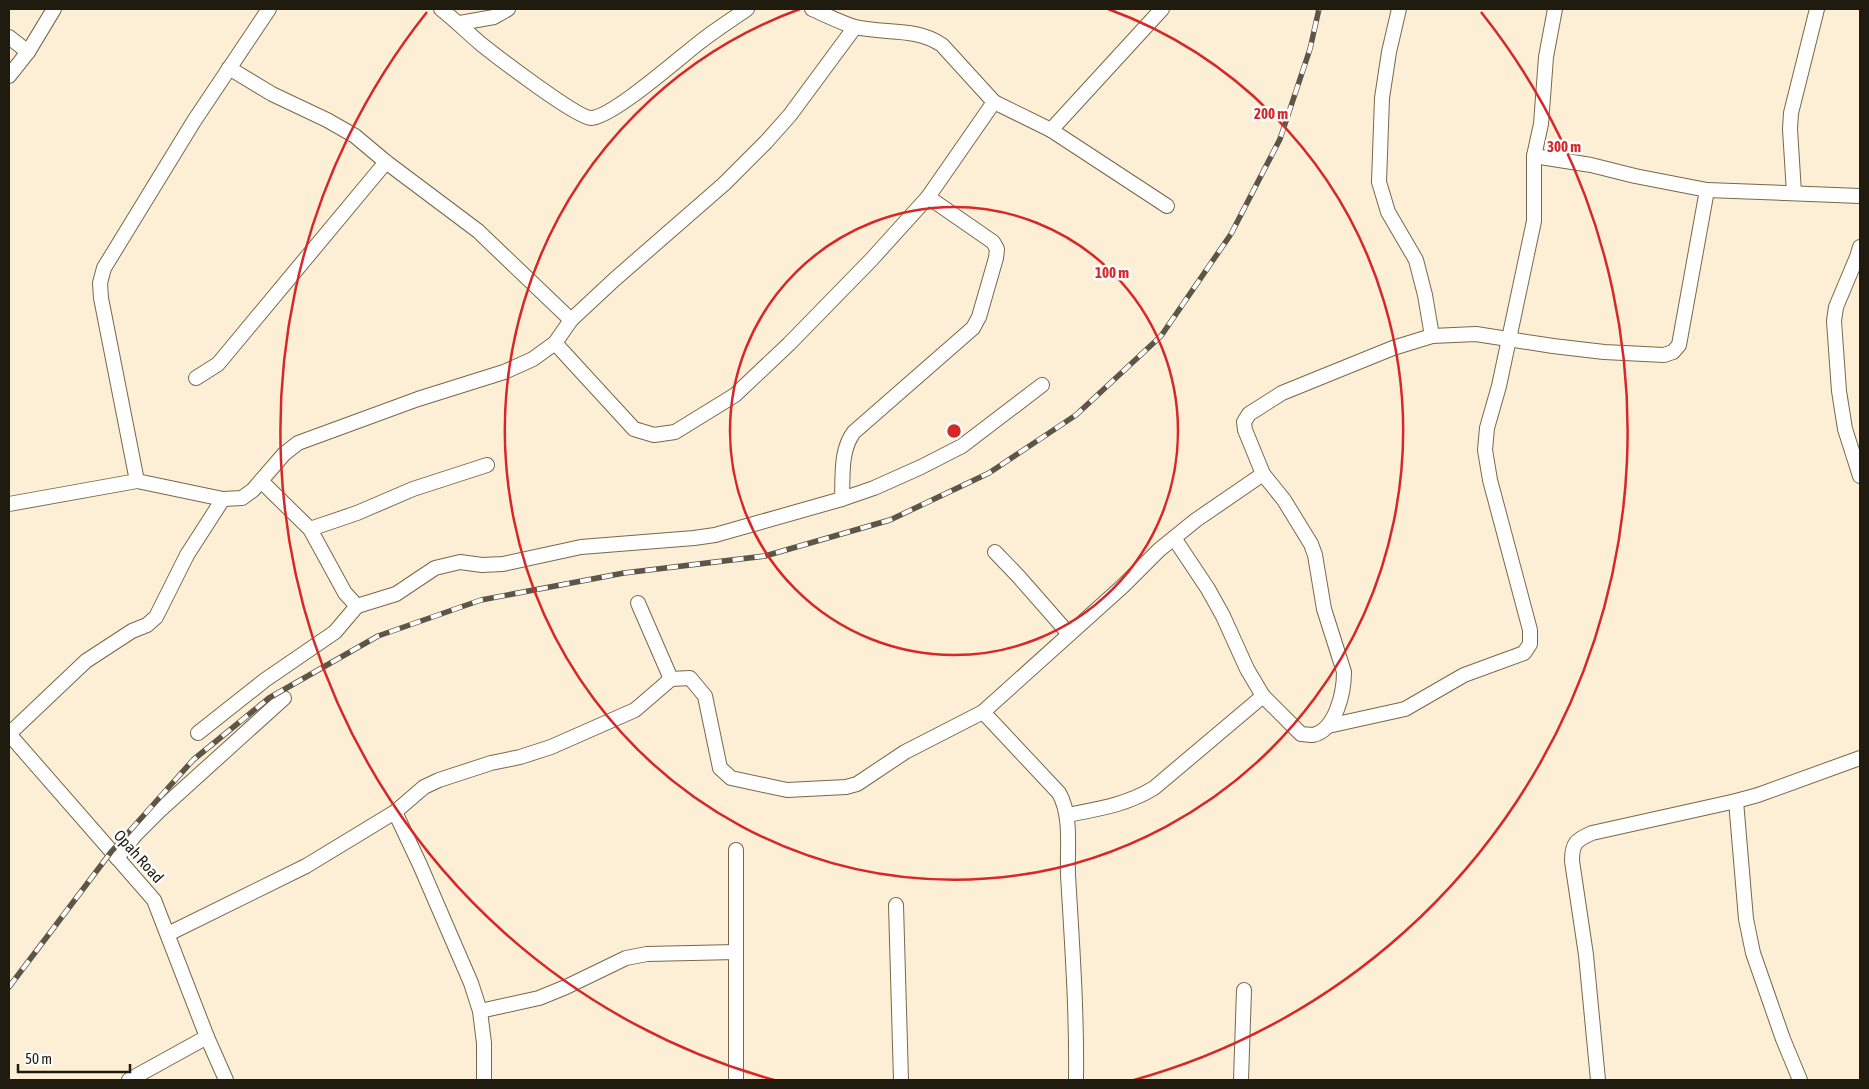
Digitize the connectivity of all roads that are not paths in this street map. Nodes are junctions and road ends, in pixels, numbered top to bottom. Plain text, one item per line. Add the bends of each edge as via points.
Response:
1 (54, 9) edge
2 (269, 9) edge
3 (441, 9) edge
4 (508, 9) edge
5 (747, 9) edge
6 (812, 9) edge
7 (1399, 9) edge
8 (1555, 9) edge
9 (1817, 9) edge
10 (1158, 10) edge
11 (460, 23) junction
12 (855, 26) junction
13 (9, 37) edge
14 (28, 52) junction
15 (229, 68) junction
16 (9, 76) edge
17 (994, 102) junction
18 (1052, 130) junction
19 (1534, 156) junction
20 (386, 162) junction
21 (1707, 190) junction
22 (1794, 193) junction
23 (1860, 196) edge
24 (928, 197) junction
25 (1168, 206) dead end
26 (1860, 247) edge
27 (571, 320) junction
28 (1432, 336) junction
29 (1509, 338) junction
30 (555, 343) junction
31 (196, 378) dead end
32 (1042, 385) dead end
33 (487, 465) dead end
34 (1263, 474) junction
35 (1860, 476) edge
36 (137, 480) junction
37 (261, 481) junction
38 (222, 499) junction
39 (842, 499) junction
40 (9, 504) edge
41 (310, 529) junction
42 (1174, 538) junction
43 (994, 552) dead end
44 (638, 603) dead end
45 (357, 606) junction
46 (1069, 634) junction
47 (671, 679) junction
48 (1263, 696) junction
49 (284, 698) dead end
50 (982, 712) junction
51 (1328, 726) junction
52 (9, 734) edge
53 (198, 734) dead end
54 (1860, 758) edge
55 (1736, 801) junction
56 (395, 812) junction
57 (1066, 815) junction
58 (736, 850) dead end
59 (117, 858) junction
60 (896, 905) dead end
61 (168, 934) junction
62 (736, 952) junction
63 (1244, 990) dead end
64 (480, 1011) junction
65 (207, 1037) junction
66 (129, 1080) edge
67 (226, 1080) edge
68 (484, 1080) edge
69 (736, 1080) edge
70 (901, 1080) edge
71 (1076, 1080) edge
72 (1241, 1080) edge
73 (1598, 1080) edge
74 (1800, 1080) edge

1 - 14 street
2 - 15 street
3 - 11 street
4 - 11 street via 494,17
5 - 11 street via 605,115 590,118 548,93 480,43
6 - 12 street
7 - 28 street via 1382,98 1379,182 1388,212 1416,260
8 - 19 street
9 - 22 street via 1791,113
10 - 18 street
12 - 17 street via 932,38
12 - 27 street via 790,116 766,142 724,184
13 - 14 street
14 - 16 street
15 - 20 street via 355,136
15 - 36 street via 104,268 100,283
17 - 18 street
17 - 24 street
18 - 25 street
19 - 21 street
19 - 29 street via 1534,220
20 - 27 street via 478,231
20 - 31 street via 218,364
21 - 22 street
21 - 29 street via 1679,345 1673,352 1664,355 1604,352
22 - 23 street
24 - 30 street via 871,260 736,395 675,432 654,435 634,429
24 - 39 street via 993,242 996,258 973,328 848,440
26 - 35 street via 1834,320 1845,429
27 - 30 street
28 - 29 street via 1476,334
28 - 34 street via 1393,348 1282,393 1248,414 1245,430
29 - 51 street via 1487,428 1485,450 1530,630 1530,644 1524,653 1464,675 1405,709
30 - 37 street via 533,359 504,372 298,443
32 - 39 street via 962,446 874,488
33 - 41 street via 413,489
34 - 42 street
34 - 51 street via 1284,500 1315,556 1324,609 1344,672 1342,694
36 - 38 street
36 - 40 street
37 - 38 street via 242,498
37 - 41 street
38 - 52 street via 187,555 156,617 86,661
39 - 45 street via 694,538 581,547 503,564 460,562 435,568 396,594
41 - 45 street via 345,593
42 - 46 street
42 - 48 street via 1208,589
43 - 46 street
44 - 47 street
45 - 53 street via 334,632 265,680
46 - 50 street
47 - 50 street via 690,678 705,696 720,768 730,778 787,790 846,788 857,784 905,752
47 - 56 street via 635,710 551,747 439,780 424,787
48 - 51 street via 1301,734 1313,735
48 - 57 street via 1138,798
49 - 59 street via 159,811
50 - 57 street via 1059,793
52 - 59 street, Opah Road
54 - 55 street
55 - 73 street via 1592,833 1572,848
55 - 74 street via 1746,919 1753,953
56 - 61 street via 306,866
56 - 64 street via 471,983
57 - 71 street
58 - 62 street
59 - 61 street, Opah Road via 154,900
60 - 70 street
61 - 65 street, Opah Road
62 - 64 street via 648,954 626,958 539,998
62 - 69 street
63 - 72 street
64 - 68 street
65 - 66 street
65 - 67 street, Opah Road

